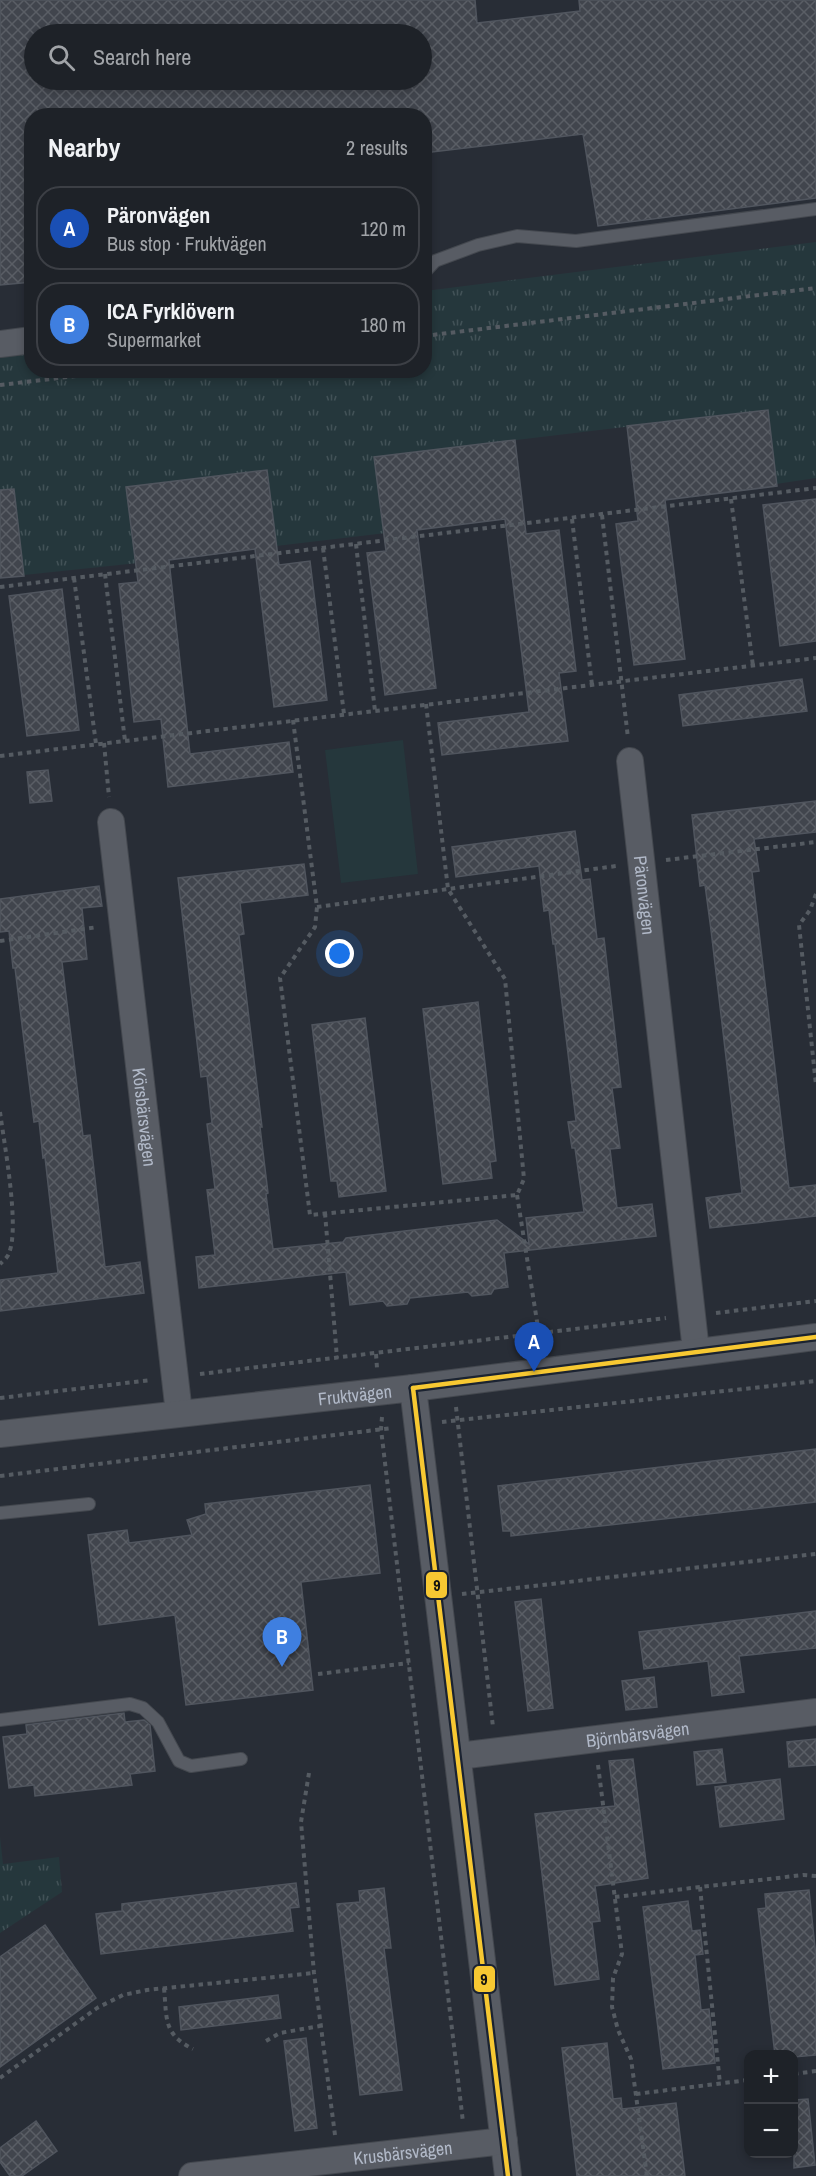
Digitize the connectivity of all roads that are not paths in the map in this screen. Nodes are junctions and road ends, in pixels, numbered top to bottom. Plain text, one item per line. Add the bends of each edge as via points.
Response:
1 (816, 209) edge
2 (432, 264) edge
3 (24, 341) edge
4 (0, 344) edge
5 (630, 761) road end
6 (111, 822) road end
7 (816, 1337) edge
8 (696, 1351) junction
9 (413, 1388) junction
10 (179, 1413) junction
11 (0, 1434) edge
12 (89, 1504) dead end
13 (0, 1513) edge
14 (816, 1712) edge
15 (0, 1720) edge
16 (459, 1756) junction
17 (241, 1759) dead end
18 (504, 2141) junction
19 (339, 2168) edge
20 (192, 2176) edge
21 (508, 2176) edge

1 - 2 lane via 576,241 517,236 478,245
3 - 4 street
5 - 8 street, Päronvägen
6 - 10 street, Körsbärsvägen
7 - 8 street, Fruktvägen
8 - 9 street, Fruktvägen
9 - 10 street, Fruktvägen
9 - 16 street
10 - 11 street, Fruktvägen
12 - 13 lane
14 - 16 street, Björnbärsvägen
15 - 17 lane via 130,1704 143,1708 158,1722 179,1761 191,1766
16 - 18 street
18 - 19 street, Krusbärsvägen
18 - 21 street
19 - 20 street, Krusbärsvägen

